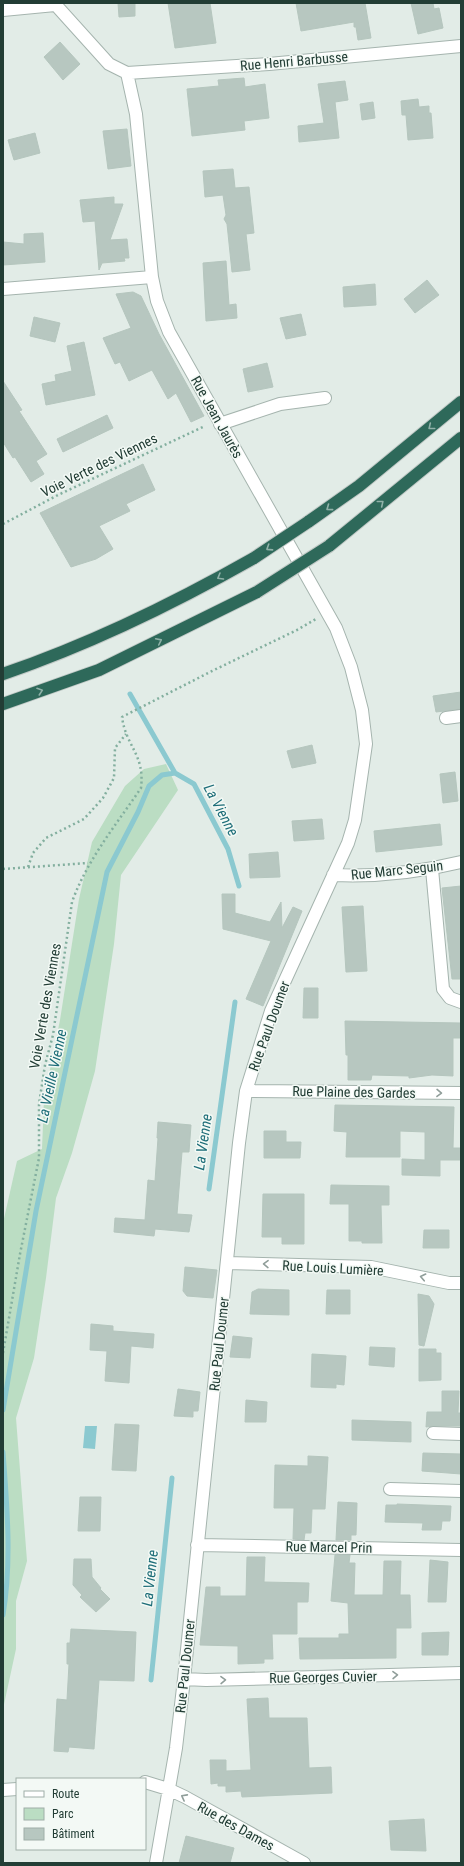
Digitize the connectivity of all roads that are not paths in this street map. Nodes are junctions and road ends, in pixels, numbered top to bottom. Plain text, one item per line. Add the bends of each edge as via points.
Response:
1 (55, 4) edge
2 (3, 10) edge
3 (461, 46) edge
4 (127, 73) junction
5 (152, 277) junction
6 (3, 289) edge
7 (325, 398) dead end
8 (461, 402) edge
9 (220, 424) junction
10 (461, 438) edge
11 (3, 674) edge
12 (3, 704) edge
13 (461, 716) edge
14 (446, 718) dead end
15 (348, 843) joint
16 (461, 862) edge
17 (432, 869) junction
18 (333, 875) junction
19 (461, 1002) edge
20 (246, 1091) junction
21 (461, 1093) edge
22 (227, 1263) junction
23 (461, 1283) edge
24 (433, 1433) dead end
25 (461, 1434) edge
26 (390, 1489) dead end
27 (461, 1491) edge
28 (197, 1545) junction
29 (461, 1550) edge
30 (461, 1673) edge
31 (184, 1679) junction
32 (146, 1782) edge
33 (16, 1789) edge
34 (168, 1789) junction
35 (3, 1790) edge
36 (156, 1863) edge
37 (304, 1863) edge

1 - 2 street
1 - 4 street via 109,64
3 - 4 street, Rue Henri Barbusse via 269,64
4 - 5 street, Rue Jean Jaurès via 136,114
5 - 6 street
5 - 9 street, Rue Jean Jaurès via 157,301 169,332
7 - 9 street via 280,404
8 -> 11 highway, bridge via 359,486 254,558 143,618 44,660
9 - 15 street, Rue Jean Jaurès via 336,628 351,667 362,710 365,737 360,789
12 -> 10 highway, bridge via 99,670 257,592 329,546
13 - 14 street
15 - 18 street, Rue Paul Doumer
16 - 17 street, Rue Marc Seguin
17 - 18 street, Rue Marc Seguin
17 - 19 street via 444,989 450,998
18 - 20 street, Rue Paul Doumer via 271,1011
20 -> 21 street, Rue Plaine des Gardes
20 - 22 street, Rue Paul Doumer via 238,1143
23 -> 22 street, Rue Louis Lumière via 449,1283 371,1267
22 - 28 street, Rue Paul Doumer
24 - 25 street
26 - 27 street
28 - 29 street, Rue Marcel Prin
28 - 31 street, Rue Paul Doumer
31 -> 30 street, Rue Georges Cuvier
31 - 34 street, Rue Paul Doumer via 176,1748
32 - 34 street, Rue des Dames
33 - 35 street
34 - 36 street, Rue Paul Doumer
37 -> 34 street, Rue des Dames

